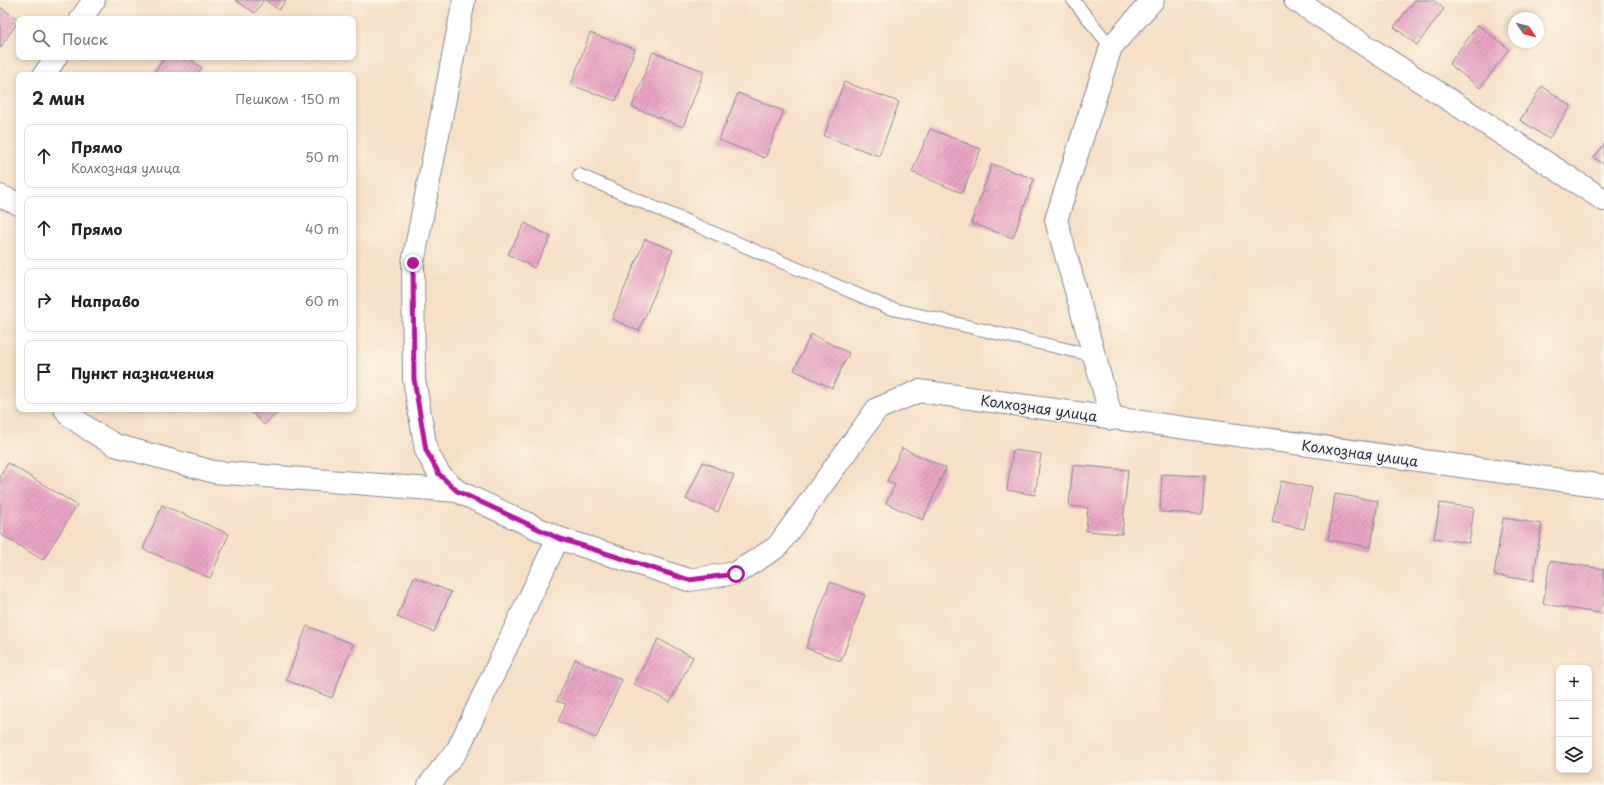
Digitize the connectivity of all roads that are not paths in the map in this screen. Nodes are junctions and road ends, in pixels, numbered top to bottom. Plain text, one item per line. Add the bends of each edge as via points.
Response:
1 (94, 0) edge
2 (464, 0) edge
3 (1074, 0) edge
4 (1153, 0) edge
5 (1295, 0) edge
6 (83, 16) edge
7 (1111, 47) junction
8 (54, 60) edge
9 (46, 72) edge
10 (579, 176) dead end
11 (0, 196) edge
12 (1604, 200) edge
13 (16, 203) edge
14 (1095, 356) junction
15 (67, 412) edge
16 (1112, 419) junction
17 (1604, 486) edge
18 (457, 491) junction
19 (558, 538) junction
20 (429, 785) edge

1 - 6 street
2 - 18 street via 413,263 414,379 426,450 439,474
3 - 7 lane
4 - 7 street
5 - 12 street
7 - 14 street via 1056,220
8 - 9 street
10 - 14 lane via 889,308
11 - 13 street
14 - 16 street
15 - 18 street via 115,445 214,472
16 - 17 street, Колхозная улица
16 - 19 street, Колхозная улица via 919,392 877,409 777,547 736,574 689,580
18 - 19 street, Колхозная улица
19 - 20 street via 458,750

